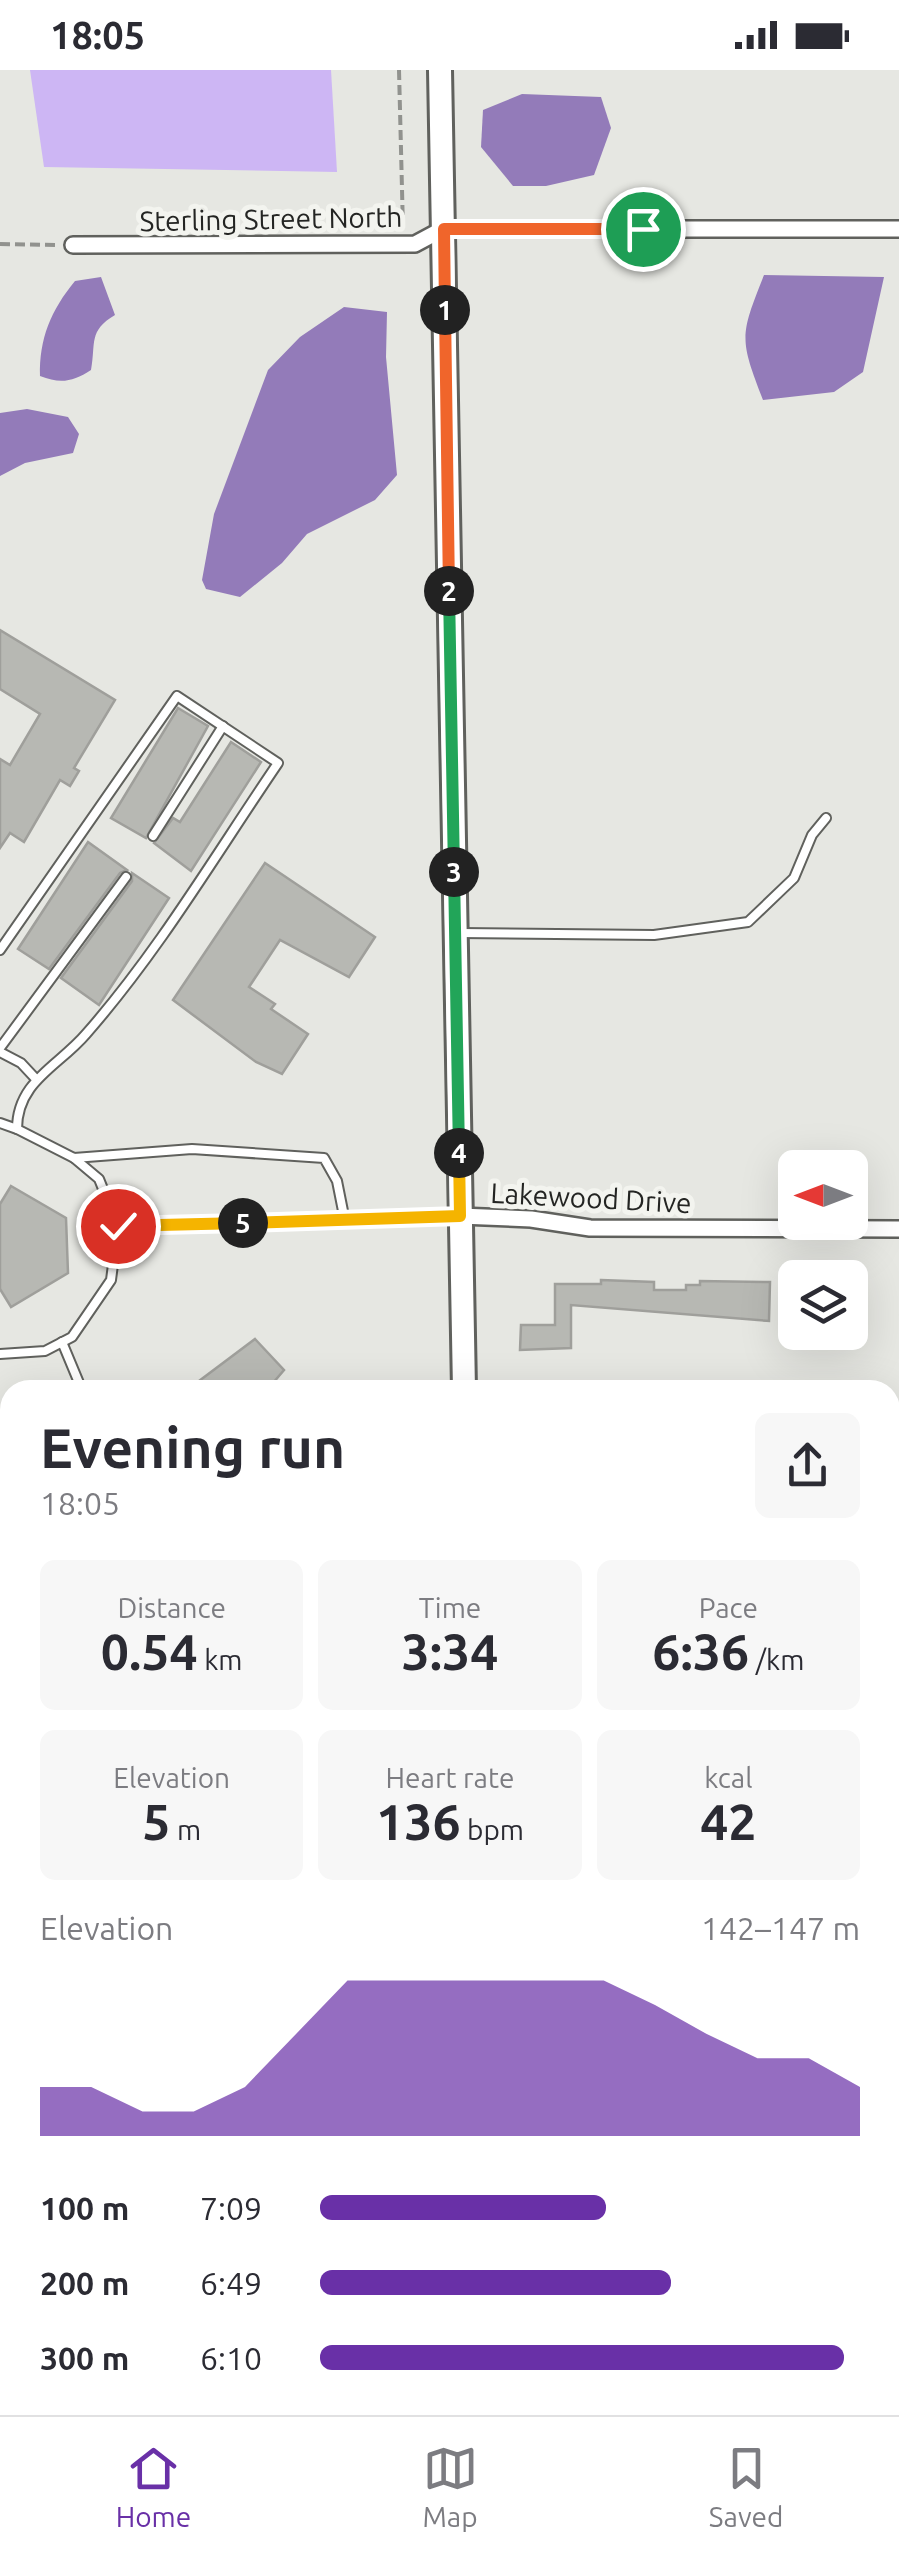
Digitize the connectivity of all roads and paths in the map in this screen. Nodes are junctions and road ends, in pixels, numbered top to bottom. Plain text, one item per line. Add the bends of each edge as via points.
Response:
1 (399, 70) edge
2 (440, 70) edge
3 (444, 229) junction
4 (899, 229) edge
5 (404, 243) junction
6 (0, 244) edge
7 (73, 245) joint
8 (223, 726) junction
9 (826, 818) dead end
10 (153, 836) dead end
11 (126, 877) dead end
12 (455, 933) junction
13 (0, 950) edge
14 (0, 1050) edge
15 (35, 1078) junction
16 (0, 1122) edge
17 (17, 1130) junction
18 (74, 1158) junction
19 (460, 1216) junction
20 (345, 1221) junction
21 (118, 1226) junction
22 (899, 1229) edge
23 (62, 1342) junction
24 (0, 1354) edge
25 (78, 1380) edge
26 (464, 1380) edge

1 - 5 path
2 - 3 street
3 - 4 street, Sterling Street North
3 - 5 street, Sterling Street North
3 - 12 street
5 - 7 street, Sterling Street North
6 - 7 path
8 - 10 lane
8 - 13 lane via 176,696
8 - 15 lane via 278,763 120,994 82,1039
9 - 12 lane via 794,878 748,922 654,936
11 - 14 lane
12 - 19 street
14 - 15 lane
15 - 17 lane via 17,1113
16 - 17 lane
17 - 18 lane
18 - 20 lane via 192,1150 324,1158 337,1181
18 - 21 lane via 99,1179
19 - 20 lane
19 - 22 street, Lakewood Drive via 590,1228
19 - 26 street
20 - 21 lane
21 - 23 lane via 111,1280
23 - 24 lane via 45,1351
23 - 25 lane

